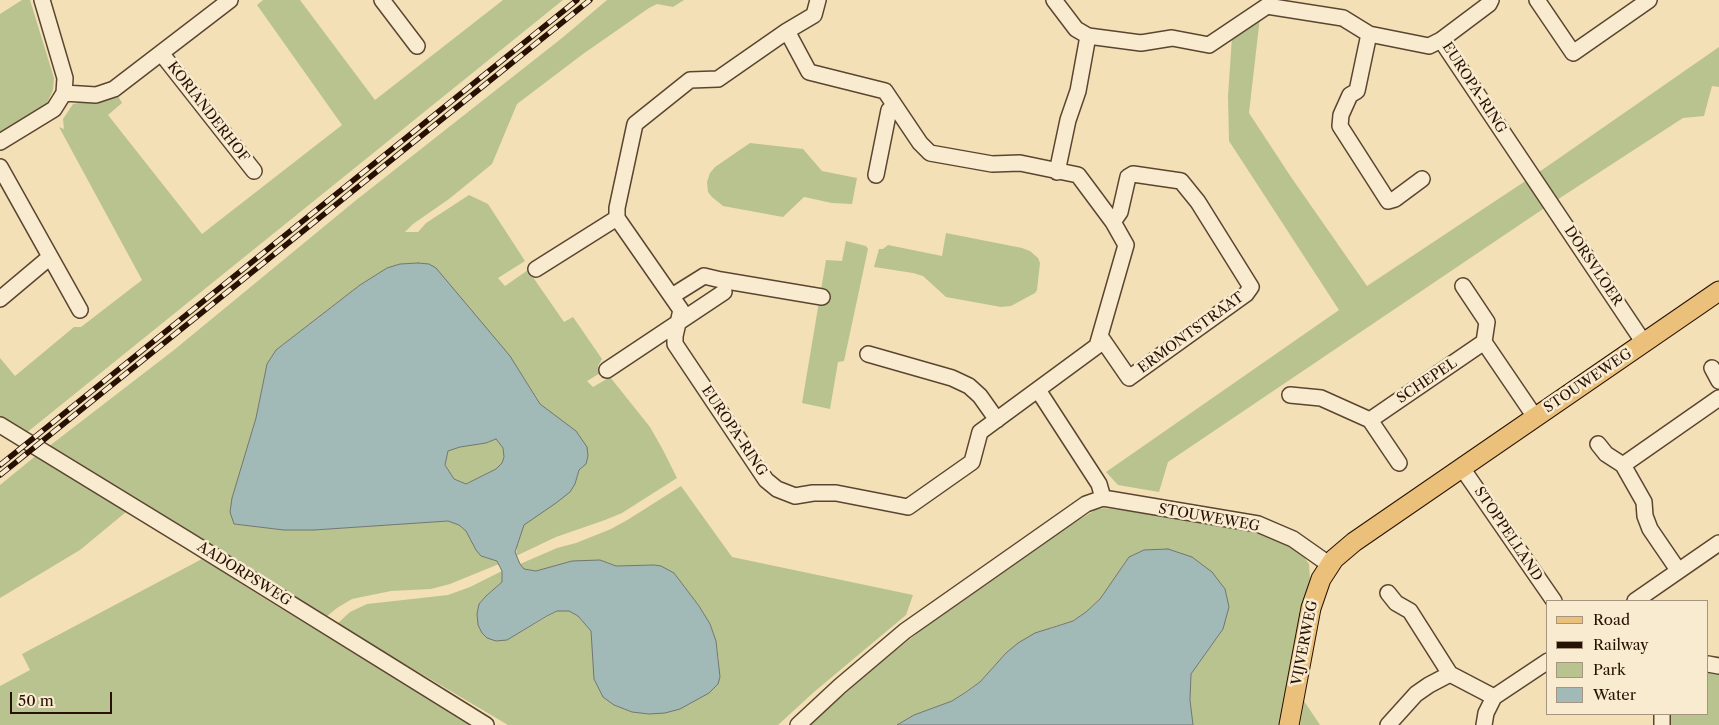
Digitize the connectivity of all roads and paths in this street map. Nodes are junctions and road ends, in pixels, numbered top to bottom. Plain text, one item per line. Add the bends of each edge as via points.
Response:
1 (42, 0) edge
2 (230, 0) edge
3 (382, 0) edge
4 (818, 0) edge
5 (1054, 0) edge
6 (1491, 0) edge
7 (1537, 0) edge
8 (1649, 0) edge
9 (1629, 6) edge
10 (788, 31) junction
11 (1369, 34) junction
12 (1088, 36) junction
13 (1441, 40) junction
14 (417, 46) dead end
15 (161, 53) junction
16 (64, 93) junction
17 (894, 106) junction
18 (0, 142) edge
19 (0, 167) edge
20 (254, 171) dead end
21 (1058, 172) junction
22 (876, 175) dead end
23 (1422, 179) dead end
24 (1542, 189) joint
25 (617, 218) junction
26 (1113, 222) junction
27 (50, 257) junction
28 (536, 269) dead end
29 (1464, 286) dead end
30 (1719, 291) edge
31 (724, 292) dead end
32 (672, 296) junction
33 (822, 297) dead end
34 (0, 299) edge
35 (80, 310) dead end
36 (677, 322) junction
37 (1100, 336) junction
38 (1484, 342) junction
39 (1644, 343) junction
40 (868, 354) dead end
41 (607, 370) dead end
42 (1038, 390) junction
43 (1290, 395) dead end
44 (1719, 398) edge
45 (1535, 417) junction
46 (997, 420) junction
47 (1370, 420) junction
48 (0, 425) edge
49 (1598, 444) dead end
50 (1399, 463) dead end
51 (1623, 465) junction
52 (1462, 468) junction
53 (1102, 498) junction
54 (1719, 543) edge
55 (1330, 565) junction
56 (1678, 570) junction
57 (1388, 593) dead end
58 (1553, 600) edge
59 (1636, 600) edge
60 (1546, 662) edge
61 (1450, 674) junction
62 (1494, 697) junction
63 (486, 725) edge
64 (798, 725) edge
65 (1289, 725) edge
66 (1388, 725) edge
67 (1484, 725) edge

1 - 16 street via 65,78
2 - 15 street, KORIANDERHOF
3 - 14 street
4 - 10 street via 814,15
5 - 12 street via 1076,29
6 - 13 street, EUROPA-RING
7 - 9 street via 1574,53
8 - 9 street
10 - 17 street via 809,72 885,91
10 - 25 street via 718,79 690,80 635,124 616,208
11 - 12 street via 1343,18 1267,6 1209,45 1172,38 1141,43
11 - 13 street via 1429,46
11 - 23 street via 1357,91 1350,95 1340,126 1388,201
12 - 21 street
13 - 24 street, EUROPA-RING
15 - 16 street, KORIANDERHOF via 106,93
15 - 20 street, KORIANDERHOF
16 - 18 street via 54,109
17 - 21 street via 930,153 992,164 1020,163
17 - 22 street via 889,110
19 - 27 street
21 - 26 street via 1078,175
24 - 39 street, DORSVLOER
25 - 28 street
25 - 32 street, EUROPA-RING
26 - 37 street via 1126,245
26 - 37 street, ERMONTSTRAAT via 1120,212 1128,177 1133,174 1181,181 1198,202 1251,287 1246,294 1129,378
27 - 34 street
27 - 35 street
29 - 38 street via 1487,322
30 - 39 main road, STOUWEWEG
31 - 36 street
32 - 33 street via 704,276
32 - 36 street, EUROPA-RING via 681,310
36 - 41 street
36 - 46 street, EUROPA-RING via 675,344 766,480 796,496 836,493 908,507 972,462 980,432
37 - 42 street, EUROPA-RING via 1097,346
38 - 45 street
38 - 47 street, SCHEPEL
39 - 45 main road, STOUWEWEG
40 - 46 street via 969,386
42 - 46 street, EUROPA-RING
42 - 53 street via 1099,484
43 - 47 street via 1321,398
44 - 51 street
45 - 52 main road, STOUWEWEG
47 - 50 street
48 - 63 street, AADORPSWEG
49 - 51 street via 1606,454
51 - 56 street via 1644,502 1644,516 1650,529
52 - 55 main road, STOUWEWEG via 1354,542
52 - 58 street, STOPPELLAND
53 - 55 street, STOUWEWEG via 1258,524 1298,542
53 - 64 street via 1086,504 905,631
54 - 56 street
55 - 65 main road, VIJVERWEG via 1321,579 1311,608
56 - 59 street
57 - 61 street via 1410,612
60 - 62 street
61 - 62 street
61 - 66 street via 1416,694
62 - 67 street

